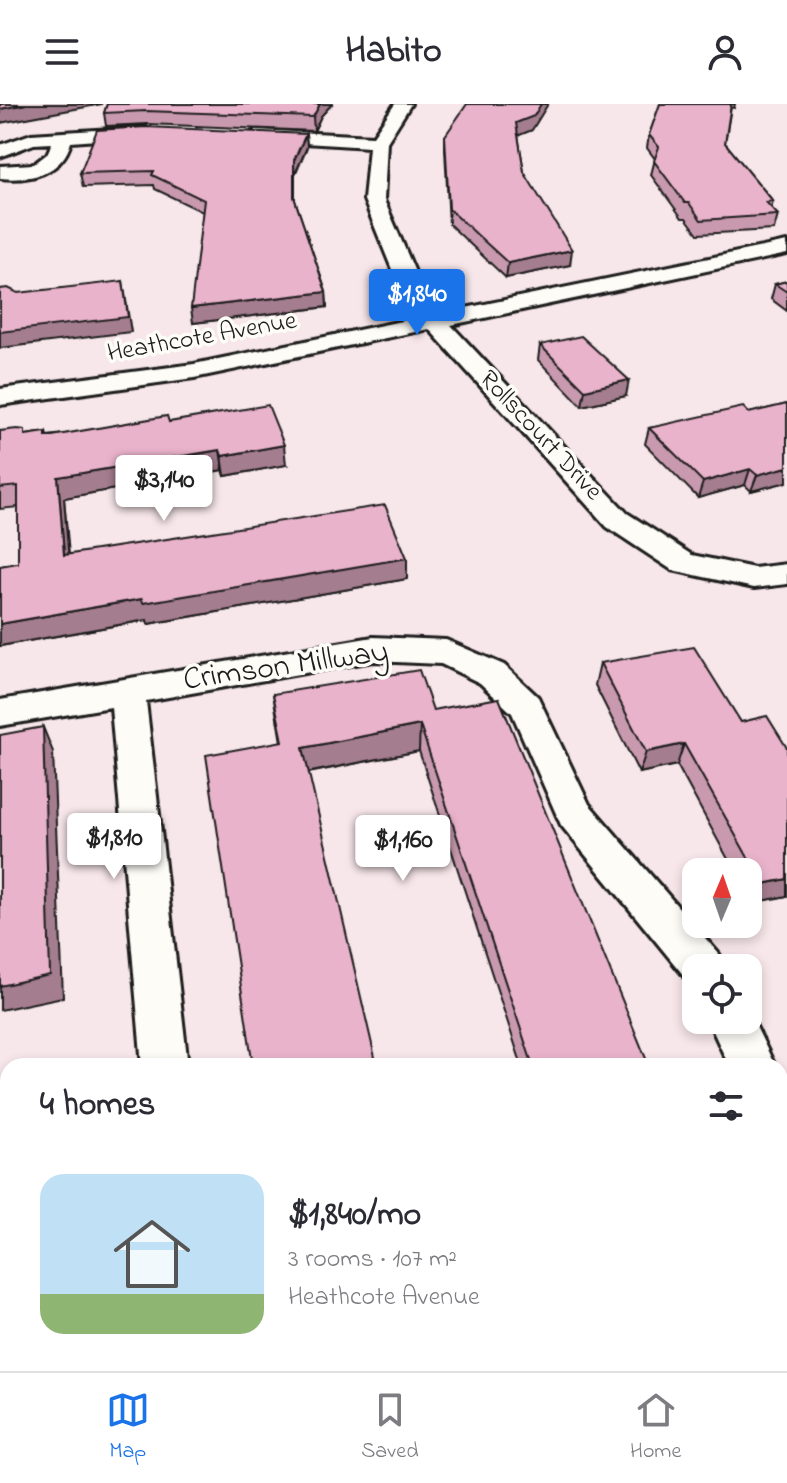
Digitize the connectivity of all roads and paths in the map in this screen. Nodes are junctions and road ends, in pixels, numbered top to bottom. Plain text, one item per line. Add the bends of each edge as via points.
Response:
1 (403, 104) edge
2 (163, 133) edge
3 (236, 135) edge
4 (63, 137) junction
5 (378, 142) junction
6 (0, 151) edge
7 (0, 172) edge
8 (787, 248) edge
9 (436, 323) junction
10 (0, 397) edge
11 (787, 574) edge
12 (127, 690) junction
13 (0, 713) edge
14 (692, 954) edge
15 (737, 1034) edge
16 (164, 1058) edge
17 (748, 1058) edge

1 - 5 street, Rollscourt Drive
2 - 4 street
3 - 5 street
4 - 6 street via 31,139
4 - 7 street via 46,167
5 - 9 street, Rollscourt Drive via 374,200 404,272
8 - 9 street, Heathcote Avenue
9 - 10 street, Heathcote Avenue via 194,371
9 - 11 street, Rollscourt Drive via 617,520 683,563 754,578
12 - 13 street, Crimson Millway
12 - 14 street, Crimson Millway via 373,649 446,652 492,674 526,706 575,814
12 - 16 street
15 - 17 street

